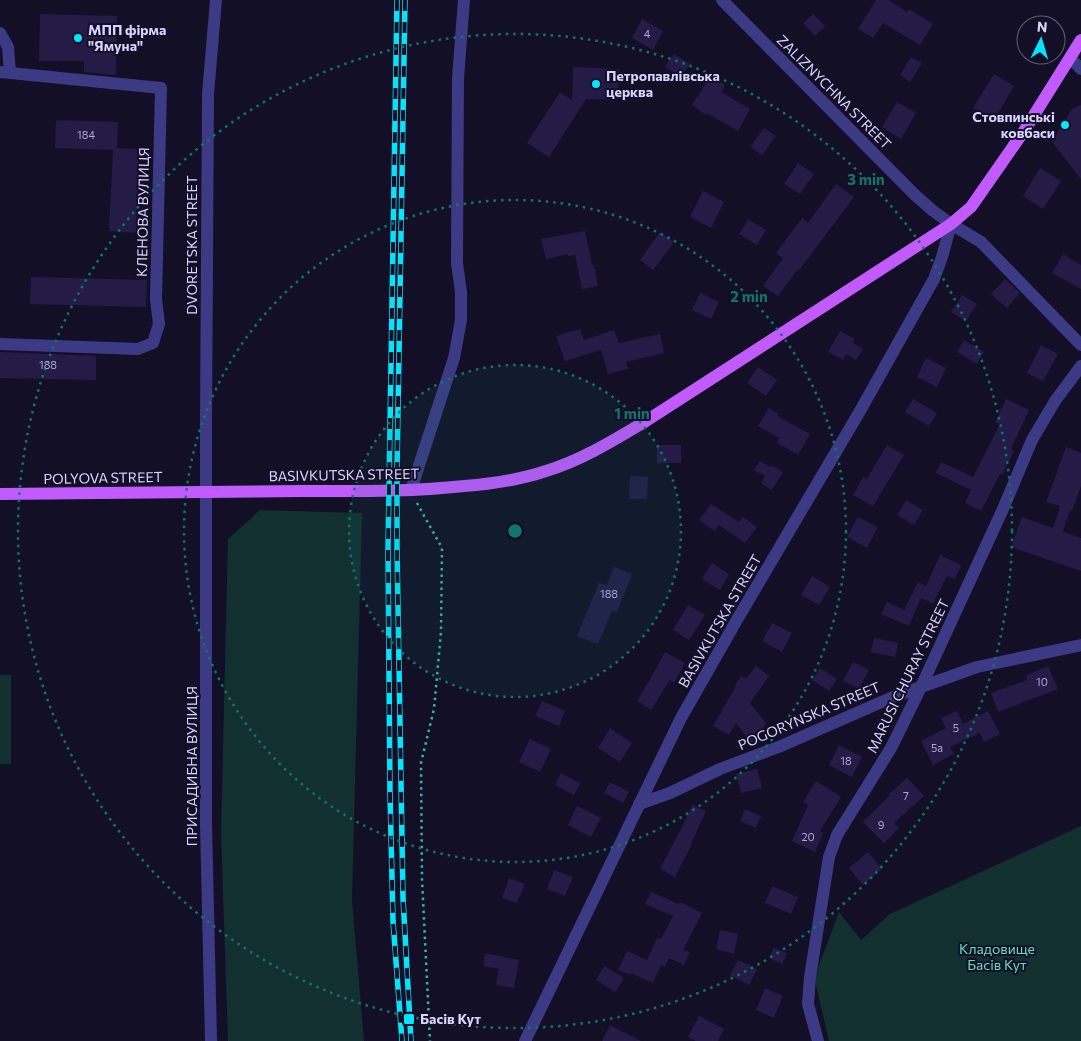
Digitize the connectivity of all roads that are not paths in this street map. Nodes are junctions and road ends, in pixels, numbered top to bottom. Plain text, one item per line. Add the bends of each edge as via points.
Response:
1 (216, 0) edge
2 (464, 0) edge
3 (722, 0) edge
4 (0, 33) edge
5 (1081, 40) edge
6 (1070, 58) junction
7 (1081, 69) edge
8 (5, 72) edge
9 (951, 224) junction
10 (0, 344) edge
11 (1081, 345) edge
12 (1081, 366) edge
13 (411, 490) junction
14 (206, 491) junction
15 (0, 494) edge
16 (1081, 645) edge
17 (922, 687) junction
18 (640, 804) junction
19 (211, 1041) edge
20 (525, 1041) edge
21 (818, 1041) edge

1 - 14 street, DVORETSKA STREET via 208,94
2 - 13 street via 458,78 457,254 461,320 454,358
3 - 9 street, ZALIZNYCHNA STREET via 915,195
4 - 8 street via 8,47
5 - 6 main road, BASIVKUTSKA STREET
6 - 7 street
6 - 9 main road, BASIVKUTSKA STREET via 971,207
8 - 10 street, КЛЕНОВА ВУЛИЦЯ via 161,88 156,300 159,324 153,343 138,349
9 - 11 street, ZALIZNYCHNA STREET via 981,242
9 - 13 main road, BASIVKUTSKA STREET via 580,459 514,480
9 - 18 street, BASIVKUTSKA STREET via 934,279 681,718
12 - 17 street, MARUSI CHURAY STREET via 1032,440
13 - 14 main road, BASIVKUTSKA STREET
14 - 15 main road, POLYOVA STREET
14 - 19 street, ПРИСАДИБНА ВУЛИЦЯ via 206,823
16 - 17 street, POGORYNSKA STREET via 977,668
17 - 18 street, POGORYNSKA STREET
17 - 21 street, MARUSI CHURAY STREET via 891,748 837,835 829,857 808,1004
18 - 20 street, BASIVKUTSKA STREET

